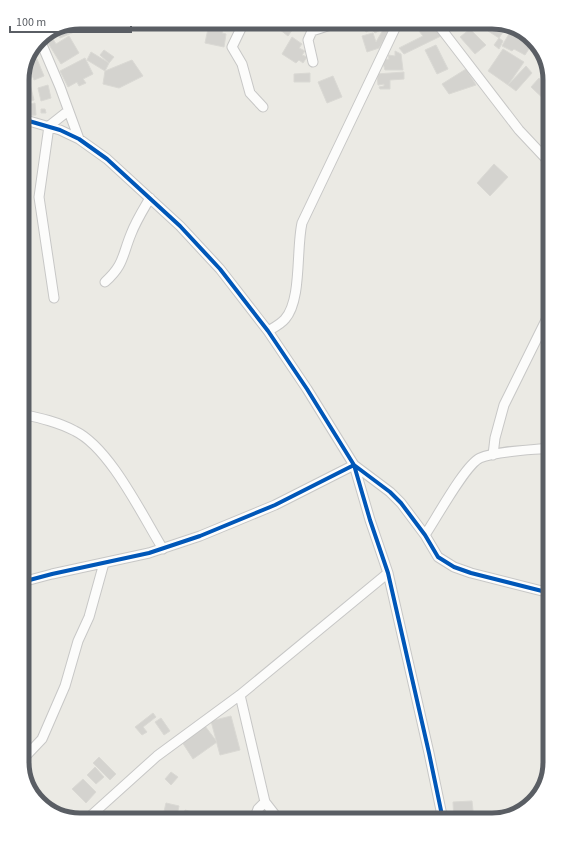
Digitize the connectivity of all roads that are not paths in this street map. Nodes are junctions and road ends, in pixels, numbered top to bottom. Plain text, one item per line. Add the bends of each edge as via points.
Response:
1 (241, 29) edge
2 (318, 29) edge
3 (395, 29) edge
4 (441, 29) edge
5 (43, 46) edge
6 (313, 62) dead end
7 (263, 107) dead end
8 (68, 112) junction
9 (29, 121) edge
10 (49, 126) junction
11 (79, 139) junction
12 (543, 156) edge
13 (150, 198) junction
14 (105, 282) dead end
15 (54, 298) dead end
16 (543, 326) edge
17 (268, 331) junction
18 (29, 416) edge
19 (543, 449) edge
20 (493, 455) junction
21 (354, 465) junction
22 (425, 535) junction
23 (162, 548) junction
24 (104, 563) junction
25 (388, 573) junction
26 (29, 580) edge
27 (543, 591) edge
28 (240, 695) junction
29 (29, 753) edge
30 (265, 802) junction
31 (94, 813) edge
32 (257, 813) edge
33 (274, 813) edge
34 (442, 813) edge

1 - 7 street via 232,48 242,64 250,93
2 - 6 street via 312,31 308,40
3 - 17 street via 302,223 295,298 291,311 285,320
4 - 12 street via 519,130
5 - 8 street
8 - 10 street
8 - 11 street
9 - 10 street
10 - 11 street
10 - 15 street via 40,197
11 - 13 street via 107,159
13 - 14 street via 131,235 122,262 116,273
13 - 17 street via 220,269
16 - 20 street via 504,405
17 - 21 street
18 - 23 street via 52,421 76,431 102,453
19 - 20 street
20 - 22 street via 480,458 469,467
21 - 22 street via 390,492
21 - 23 street via 275,505 200,536
21 - 25 street
22 - 27 street via 438,557 454,567
23 - 24 street
24 - 26 street
24 - 29 street via 65,686 42,739
25 - 28 street
25 - 34 street
28 - 30 street
28 - 31 street via 157,756
30 - 32 street
30 - 33 street

